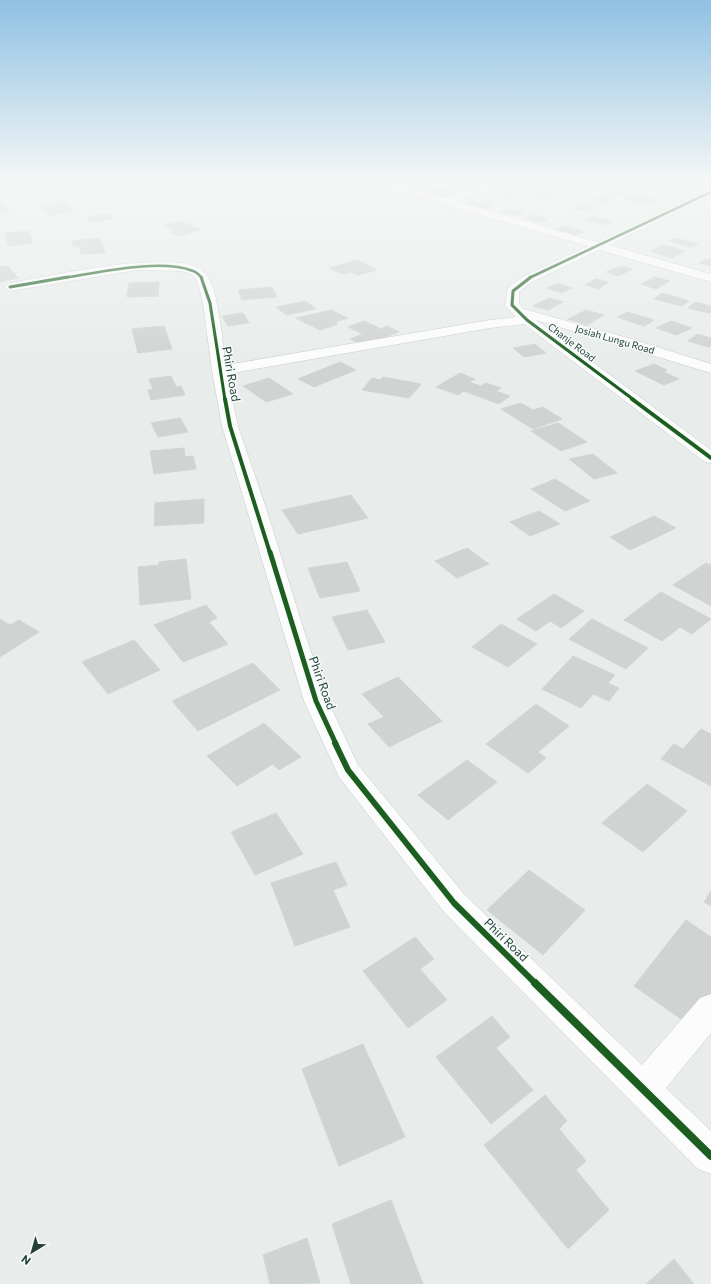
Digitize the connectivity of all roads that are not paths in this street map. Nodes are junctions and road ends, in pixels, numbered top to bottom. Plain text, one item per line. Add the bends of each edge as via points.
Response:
1 (582, 241) edge
2 (606, 241) edge
3 (597, 245) junction
4 (711, 278) edge
5 (10, 287) dead end
6 (523, 316) junction
7 (711, 369) edge
8 (219, 371) junction
9 (711, 458) edge
10 (711, 1009) edge
11 (644, 1089) junction
12 (711, 1156) edge

1 - 3 street
2 - 3 street
3 - 4 street
3 - 6 street via 528,278 513,291 512,304
5 - 8 street, Phiri Road via 138,266 169,266 195,271 203,279 210,303
6 - 7 street, Josiah Lungu Road via 630,343
6 - 8 street
6 - 9 street, Chanje Road
8 - 11 street, Phiri Road via 230,426 294,634 316,701 348,770 454,903
10 - 11 street
11 - 12 street, Phiri Road

